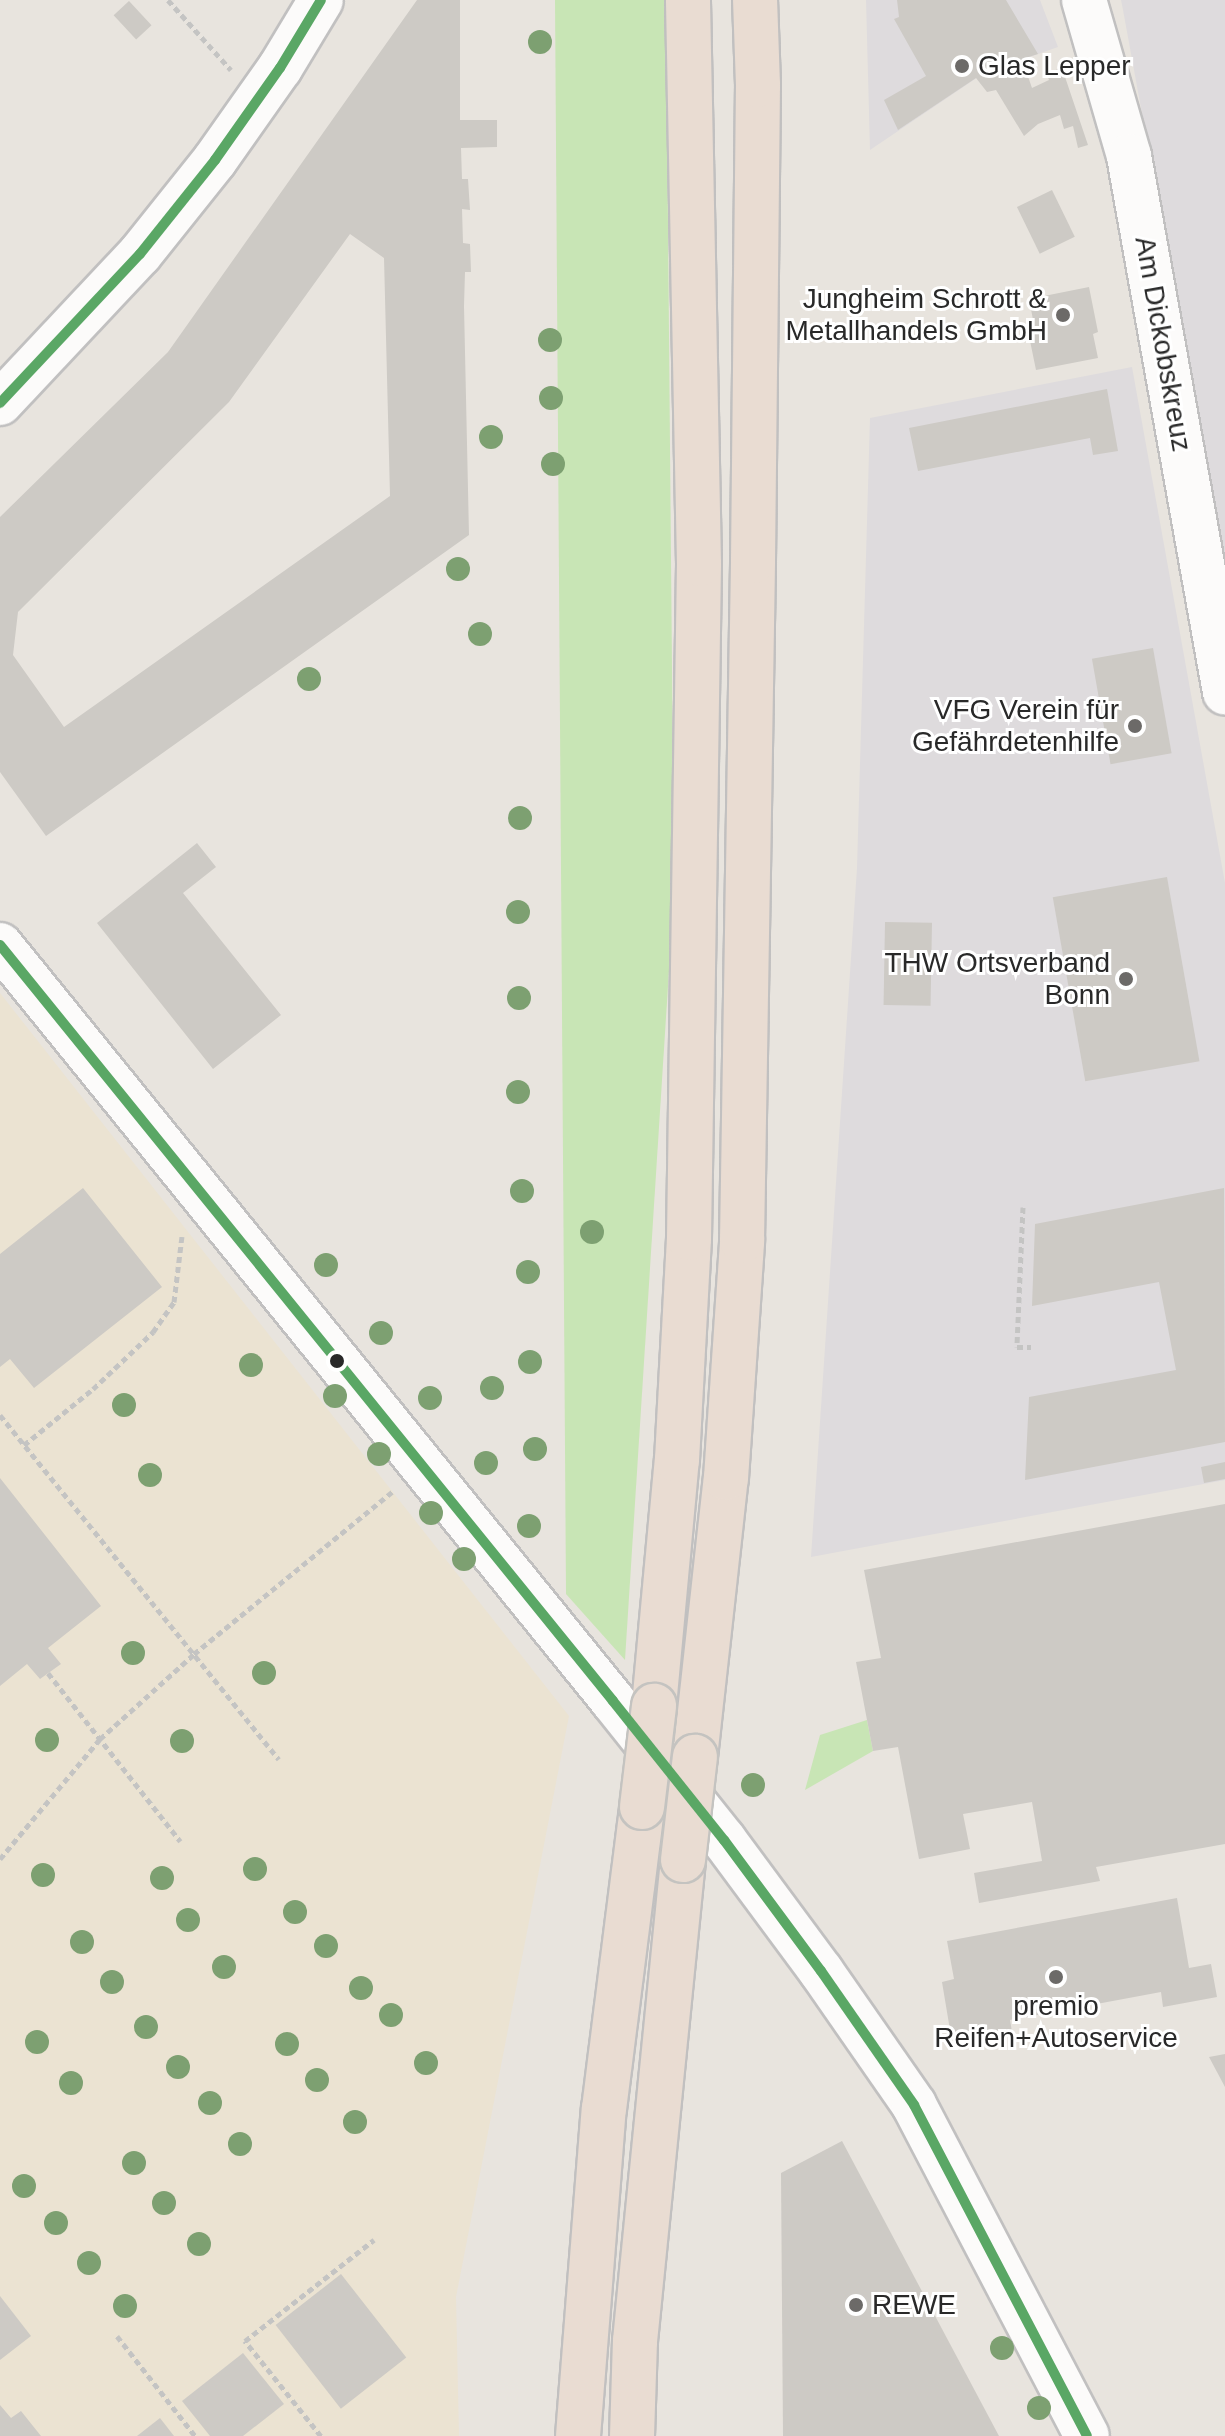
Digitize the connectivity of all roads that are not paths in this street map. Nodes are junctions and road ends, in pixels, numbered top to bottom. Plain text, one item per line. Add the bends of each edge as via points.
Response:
1 (321, 0) edge
2 (688, 0) edge
3 (755, 0) edge
4 (1084, 0) edge
5 (0, 403) edge
6 (1225, 692) edge
7 (0, 945) edge
8 (578, 2436) edge
9 (632, 2436) edge
10 (1087, 2436) edge

1 - 5 street via 259,101 140,254
2 - 8 highway, bridge via 699,564 690,1223 677,1460 654,1706 604,2109
3 - 9 highway, bridge via 754,514 742,1241 726,1478 644,2248
4 - 6 street, Am Dickobskreuz via 1129,156
7 - 10 street via 724,1840 914,2105

